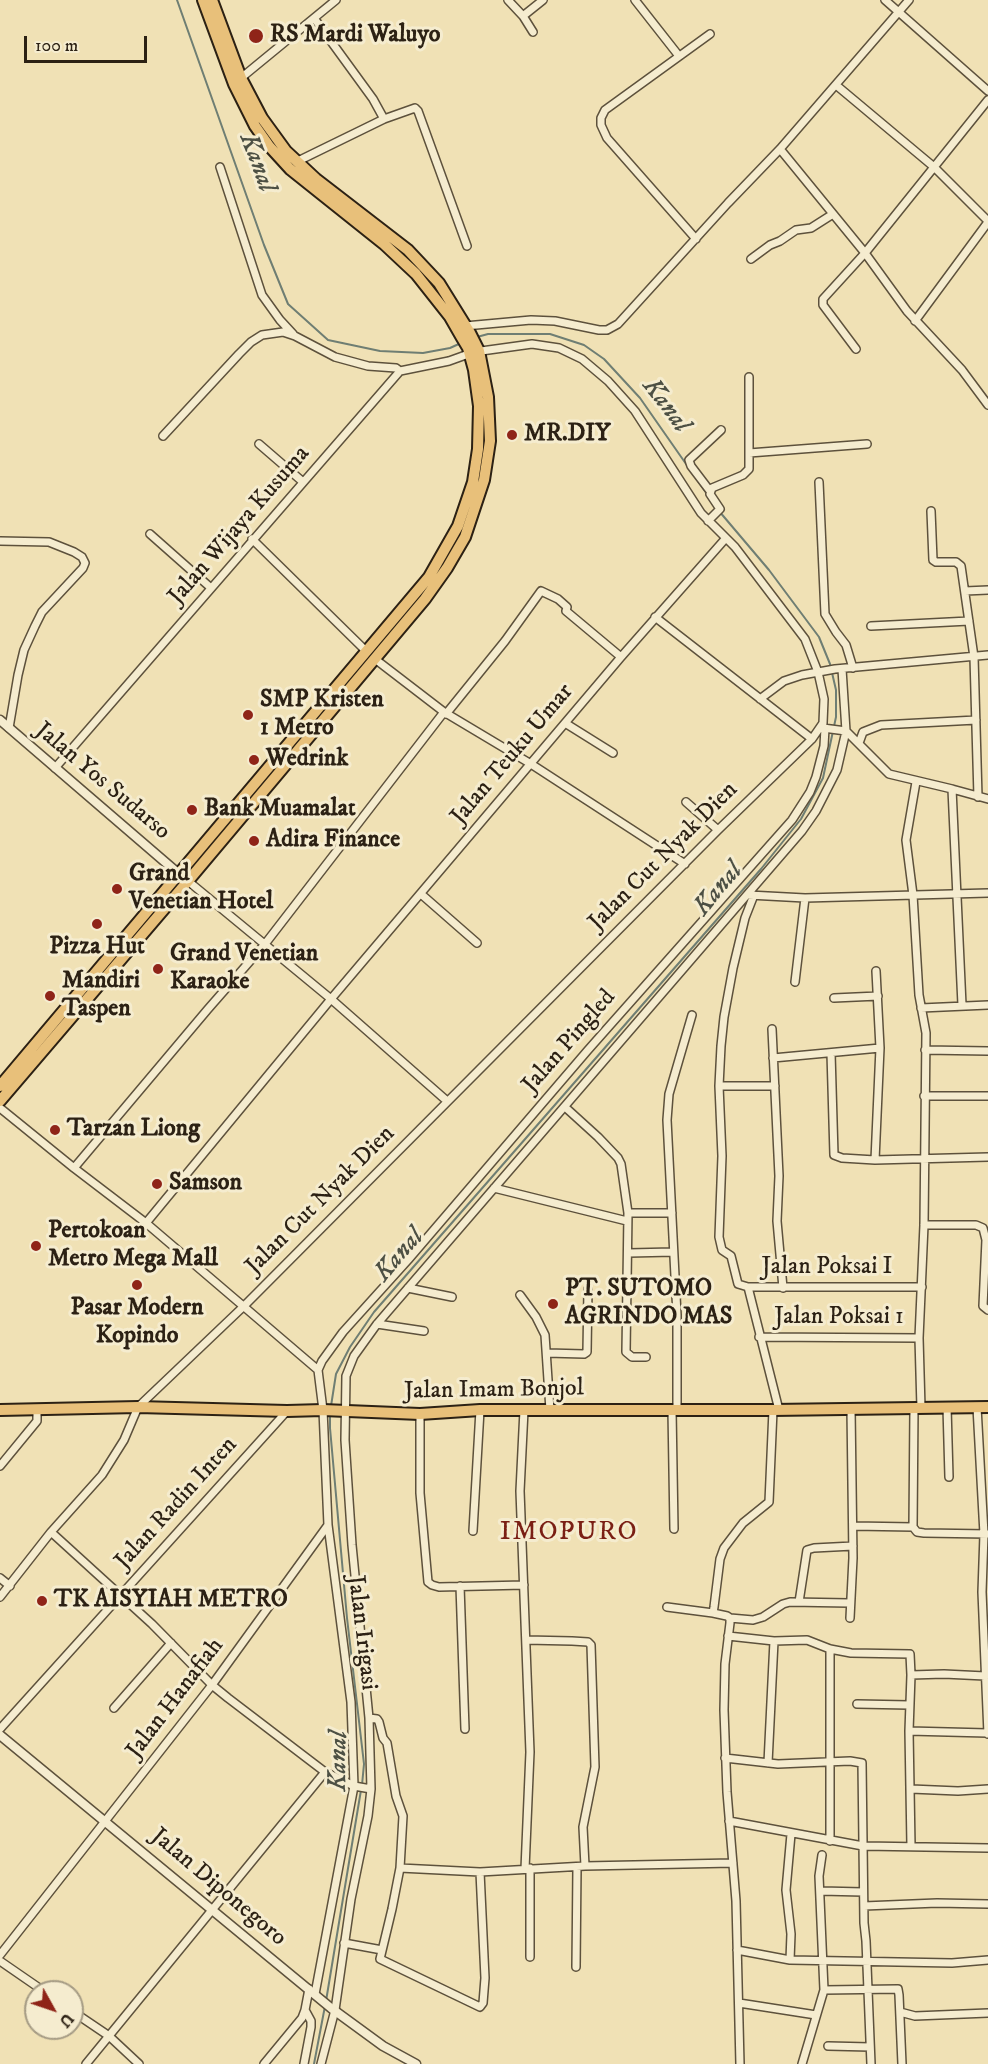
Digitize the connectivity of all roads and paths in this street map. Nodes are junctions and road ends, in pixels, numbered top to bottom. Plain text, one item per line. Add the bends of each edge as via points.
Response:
1 (203, 0) edge
2 (212, 0) edge
3 (336, 0) edge
4 (508, 0) edge
5 (543, 0) edge
6 (635, 0) edge
7 (885, 0) edge
8 (909, 0) edge
9 (899, 11) junction
10 (523, 16) junction
11 (314, 18) junction
12 (533, 32) dead end
13 (710, 34) dead end
14 (679, 56) junction
15 (241, 78) junction
16 (836, 85) junction
17 (988, 91) edge
18 (988, 100) edge
19 (384, 119) junction
20 (274, 143) junction
21 (780, 149) junction
22 (296, 162) junction
23 (220, 167) dead end
24 (934, 167) junction
25 (833, 214) junction
26 (988, 221) edge
27 (696, 239) junction
28 (467, 246) dead end
29 (865, 253) junction
30 (751, 259) dead end
31 (915, 321) junction
32 (464, 331) junction
33 (295, 336) junction
34 (473, 349) junction
35 (856, 349) dead end
36 (400, 371) junction
37 (749, 377) dead end
38 (988, 405) edge
39 (721, 430) dead end
40 (163, 436) dead end
41 (259, 444) dead end
42 (867, 444) dead end
43 (749, 453) junction
44 (303, 482) junction
45 (819, 482) dead end
46 (710, 491) junction
47 (930, 511) dead end
48 (709, 520) junction
49 (150, 534) dead end
50 (726, 538) junction
51 (252, 539) junction
52 (0, 541) edge
53 (212, 588) junction
54 (988, 590) edge
55 (965, 591) junction
56 (655, 617) junction
57 (969, 621) junction
58 (871, 626) dead end
59 (366, 651) junction
60 (988, 655) edge
61 (621, 657) junction
62 (974, 657) junction
63 (375, 658) junction
64 (853, 668) junction
65 (838, 669) junction
66 (820, 672) junction
67 (760, 699) junction
68 (445, 713) junction
69 (321, 714) junction
70 (976, 720) junction
71 (0, 721) edge
72 (565, 723) junction
73 (9, 728) junction
74 (825, 728) junction
75 (844, 730) junction
76 (812, 739) junction
77 (859, 743) junction
78 (613, 753) dead end
79 (531, 764) junction
80 (55, 768) junction
81 (916, 782) junction
82 (952, 789) junction
83 (978, 797) junction
84 (988, 799) edge
85 (686, 802) dead end
86 (718, 830) junction
87 (685, 864) junction
88 (183, 878) junction
89 (956, 893) junction
90 (988, 893) edge
91 (422, 894) junction
92 (750, 895) junction
93 (913, 895) junction
94 (805, 898) junction
95 (265, 944) junction
96 (477, 944) dead end
97 (876, 971) dead end
98 (102, 973) junction
99 (795, 982) dead end
100 (878, 996) junction
101 (834, 998) dead end
102 (331, 999) junction
103 (962, 1005) junction
104 (988, 1005) edge
105 (921, 1008) junction
106 (692, 1015) dead end
107 (772, 1029) dead end
108 (880, 1048) junction
109 (925, 1050) junction
110 (988, 1051) edge
111 (831, 1053) junction
112 (773, 1058) junction
113 (0, 1086) edge
114 (719, 1086) junction
115 (775, 1086) junction
116 (924, 1096) junction
117 (988, 1096) edge
118 (0, 1101) edge
119 (447, 1101) junction
120 (565, 1107) junction
121 (0, 1108) edge
122 (988, 1157) edge
123 (925, 1158) junction
124 (875, 1160) junction
125 (74, 1168) junction
126 (494, 1188) junction
127 (672, 1213) junction
128 (628, 1217) junction
129 (146, 1223) junction
130 (924, 1225) junction
131 (987, 1251) edge
132 (674, 1252) junction
133 (629, 1253) junction
134 (748, 1287) junction
135 (922, 1287) junction
136 (408, 1288) junction
137 (783, 1288) junction
138 (588, 1289) dead end
139 (520, 1295) dead end
140 (452, 1297) dead end
141 (244, 1306) junction
142 (988, 1310) edge
143 (377, 1324) junction
144 (424, 1331) dead end
145 (759, 1337) junction
146 (919, 1338) junction
147 (547, 1353) junction
148 (646, 1357) dead end
149 (318, 1370) junction
150 (138, 1407) junction
151 (947, 1407) junction
152 (983, 1407) edge
153 (918, 1408) junction
154 (850, 1409) junction
155 (0, 1410) edge
156 (323, 1410) junction
157 (480, 1410) junction
158 (524, 1410) junction
159 (550, 1410) junction
160 (675, 1410) junction
161 (776, 1410) junction
162 (37, 1411) junction
163 (287, 1411) junction
164 (343, 1411) junction
165 (420, 1414) junction
166 (0, 1466) edge
167 (949, 1477) dead end
168 (328, 1525) junction
169 (852, 1526) junction
170 (913, 1527) junction
171 (674, 1529) dead end
172 (473, 1531) dead end
173 (51, 1532) junction
174 (986, 1534) edge
175 (853, 1546) junction
176 (0, 1578) edge
177 (524, 1585) junction
178 (9, 1586) junction
179 (460, 1586) junction
180 (985, 1592) edge
181 (121, 1596) junction
182 (0, 1598) edge
183 (799, 1602) junction
184 (849, 1603) junction
185 (667, 1607) dead end
186 (713, 1614) junction
187 (729, 1618) junction
188 (850, 1618) dead end
189 (728, 1636) junction
190 (526, 1640) junction
191 (774, 1641) junction
192 (171, 1644) junction
193 (830, 1648) junction
194 (986, 1648) edge
195 (911, 1676) junction
196 (985, 1676) junction
197 (212, 1685) junction
198 (857, 1704) dead end
199 (909, 1705) junction
200 (987, 1707) edge
201 (114, 1708) dead end
202 (369, 1718) junction
203 (465, 1728) dead end
204 (0, 1729) edge
205 (909, 1731) junction
206 (988, 1734) edge
207 (0, 1735) edge
208 (725, 1758) junction
209 (768, 1763) junction
210 (831, 1763) junction
211 (325, 1772) junction
212 (355, 1786) junction
213 (371, 1789) junction
214 (911, 1789) junction
215 (988, 1789) edge
216 (106, 1821) junction
217 (729, 1821) junction
218 (791, 1834) junction
219 (830, 1841) junction
220 (863, 1846) junction
221 (911, 1846) junction
222 (988, 1848) edge
223 (822, 1855) dead end
224 (734, 1863) junction
225 (581, 1866) junction
226 (400, 1868) junction
227 (527, 1869) junction
228 (480, 1872) junction
229 (821, 1891) junction
230 (863, 1892) junction
231 (988, 1904) edge
232 (864, 1906) junction
233 (212, 1910) junction
234 (344, 1943) junction
235 (382, 1950) junction
236 (737, 1950) junction
237 (0, 1955) edge
238 (530, 1957) dead end
239 (0, 1960) edge
240 (790, 1960) junction
241 (988, 1960) edge
242 (823, 1961) junction
243 (866, 1961) junction
244 (576, 1967) dead end
245 (28, 1980) edge
246 (867, 1989) junction
247 (824, 1990) junction
248 (314, 1993) junction
249 (739, 2002) junction
250 (333, 2009) junction
251 (305, 2010) junction
252 (900, 2012) junction
253 (988, 2013) edge
254 (816, 2015) junction
255 (84, 2019) edge
256 (109, 2037) junction
257 (828, 2046) dead end
258 (870, 2047) junction
259 (86, 2064) edge
260 (140, 2064) edge
261 (264, 2064) edge
262 (304, 2064) edge
263 (321, 2064) edge
264 (416, 2064) edge
265 (740, 2064) edge
266 (802, 2064) edge
267 (871, 2064) edge
268 (902, 2064) edge

1 - 20 main road via 234,84 255,126
2 - 15 main road
3 - 11 street
4 - 10 street
5 - 10 street
6 - 14 street
7 - 9 street
8 - 9 street
9 - 16 street
9 - 17 street
10 - 12 street
11 - 15 street
11 - 19 street
13 - 14 street
14 - 27 street via 605,110 601,125 607,138
15 - 20 main road
16 - 21 street
16 - 24 street
18 - 24 street
19 - 22 street
19 - 28 street via 417,109
20 - 22 main road
20 - 32 main road via 290,169 384,244 416,274
21 - 25 street
21 - 27 street
22 - 32 main road via 408,250 439,283
23 - 33 street via 262,295
24 - 26 street
24 - 29 street
25 - 29 street
25 - 30 street via 811,228 796,230
26 - 31 street
27 - 32 street via 614,327 599,330 531,320
29 - 31 street
29 - 35 street via 822,302
31 - 38 street via 962,370
32 - 34 main road
33 - 36 street via 335,357
33 - 40 street via 273,333 250,342
34 - 36 street via 449,361
34 - 48 street via 548,345 571,352 594,367 640,417
34 - 59 main road via 480,425 467,503 429,577
34 - 63 main road via 486,377 490,419 488,463 480,496 465,537 447,568
36 - 44 street, Jalan Wijaya Kusuma
37 - 43 street
39 - 46 street via 689,460
41 - 44 street
42 - 43 street
43 - 46 street via 748,471
44 - 51 street, Jalan Wijaya Kusuma
45 - 64 street via 825,614 846,645
46 - 48 street via 719,510
47 - 55 street via 932,558 936,562 960,564
48 - 50 street
49 - 53 street
50 - 56 street, Jalan Teuku Umar
50 - 66 street via 805,639
51 - 53 street, Jalan Wijaya Kusuma
51 - 59 street
52 - 73 street via 38,541 64,547 82,556 85,563 42,612 35,626 24,650
53 - 80 street, Jalan Wijaya Kusuma
54 - 55 street
55 - 57 street
56 - 61 street, Jalan Teuku Umar
56 - 67 street
57 - 58 street
57 - 62 street
59 - 69 main road
60 - 62 street
61 - 68 street via 566,611 567,607 558,599 541,591
61 - 72 street, Jalan Teuku Umar
62 - 64 street
62 - 70 street
63 - 68 street
63 - 69 main road
64 - 65 street
65 - 66 street
65 - 75 street
66 - 67 street via 791,678
66 - 74 street
67 - 76 street
68 - 79 street
68 - 95 street
69 - 88 main road
70 - 77 street via 881,724 862,732
70 - 83 street
71 - 73 street, Jalan Yos Sudarso
72 - 78 street
72 - 79 street, Jalan Teuku Umar
73 - 80 street, Jalan Yos Sudarso
74 - 75 street
74 - 76 street, Jalan Cut Nyak Dien
74 - 149 street, Jalan Pingled via 816,777 792,820 343,1332
75 - 77 street
75 - 92 street via 837,770 816,811
76 - 86 street, Jalan Cut Nyak Dien
77 - 81 street via 889,774
79 - 87 street
79 - 91 street, Jalan Teuku Umar
80 - 88 street, Jalan Yos Sudarso
81 - 82 street
81 - 93 street via 906,840
82 - 83 street
82 - 89 street
83 - 84 street
85 - 86 street
86 - 87 street, Jalan Cut Nyak Dien
87 - 119 street, Jalan Cut Nyak Dien
88 - 95 street
88 - 98 main road
89 - 90 street
89 - 93 street
89 - 103 street
91 - 96 street
91 - 102 street, Jalan Teuku Umar
92 - 94 street
92 - 114 street via 724,1017
92 - 120 street
93 - 94 street
93 - 105 street
94 - 99 street
95 - 102 street
95 - 125 street
97 - 100 street
98 - 113 main road
98 - 118 main road
100 - 101 street
100 - 108 street
102 - 119 street
102 - 129 street, Jalan Teuku Umar
103 - 104 street
103 - 105 street
105 - 109 street
106 - 127 street via 668,1103
107 - 112 street
108 - 111 street
108 - 124 street
109 - 110 street
109 - 116 street
111 - 112 street
111 - 124 street via 833,1154
112 - 115 street
114 - 115 street
114 - 134 street via 720,1245 731,1256 738,1284
115 - 137 street via 777,1221
116 - 117 street
116 - 123 street
119 - 141 street, Jalan Cut Nyak Dien
120 - 126 street
120 - 128 street via 618,1158
121 - 125 street
122 - 123 street
123 - 124 street
123 - 130 street
125 - 129 street
126 - 128 street
126 - 136 street
127 - 128 street
127 - 132 street
128 - 133 street
129 - 141 street
130 - 131 street via 981,1226
130 - 135 street
131 - 142 street via 983,1306
132 - 133 street
132 - 160 street
133 - 148 street via 626,1352 632,1358
134 - 137 street, Jalan Poksai I
134 - 145 street, Jalan Poksai I
135 - 137 street, Jalan Poksai I
135 - 146 street
136 - 140 street
136 - 143 street
138 - 147 street via 587,1352
139 - 147 street via 541,1326
141 - 149 street
141 - 150 street, Jalan Cut Nyak Dien
143 - 144 street
143 - 164 street via 354,1356 346,1376
145 - 146 street, Jalan Poksai 1
145 - 161 street, Jalan Poksai I
146 - 153 street
147 - 159 street
149 - 156 street
150 - 162 main road, Jalan Imam Bonjol
150 - 163 main road, Jalan Imam Bonjol
150 - 173 street via 124,1440 102,1475
151 - 152 main road, Jalan Imam Bonjol
151 - 153 main road, Jalan Imam Bonjol
151 - 167 street
152 - 174 street
153 - 154 main road, Jalan Imam Bonjol
153 - 170 street
154 - 161 main road, Jalan Imam Bonjol
154 - 169 street
155 - 162 main road, Jalan Imam Bonjol
156 - 163 main road, Jalan Imam Bonjol
156 - 164 main road, Jalan Imam Bonjol
156 - 168 street
157 - 158 main road, Jalan Imam Bonjol
157 - 165 main road, Jalan Imam Bonjol
157 - 172 street
158 - 159 main road, Jalan Imam Bonjol
158 - 177 street via 520,1491
159 - 160 main road, Jalan Imam Bonjol
160 - 161 main road, Jalan Imam Bonjol
160 - 171 street
161 - 186 street, Jalan Poksai I via 769,1502 743,1522 724,1548
162 - 166 street via 37,1421
163 - 181 street, Jalan Radin Inten
164 - 165 main road, Jalan Imam Bonjol
164 - 202 street
165 - 179 street via 420,1493 427,1579 434,1586
168 - 197 street, Jalan Hanafiah
168 - 212 street, Jalan Irigasi via 351,1702
169 - 170 street
169 - 175 street
170 - 174 street via 924,1533
173 - 178 street
173 - 181 street
174 - 180 street
175 - 183 street via 807,1550
175 - 184 street
176 - 178 street
177 - 179 street
177 - 190 street
178 - 182 street
179 - 203 street
180 - 194 street
181 - 192 street
181 - 204 street, Jalan Radin Inten
183 - 184 street
183 - 187 street via 783,1604 753,1620
184 - 188 street
185 - 186 street
186 - 187 street
187 - 189 street
189 - 191 street
189 - 208 street
190 - 225 street via 591,1645 595,1767 583,1827
190 - 227 street via 530,1752
191 - 193 street via 807,1640
191 - 209 street
192 - 197 street
192 - 201 street
193 - 195 street via 851,1653 908,1654
193 - 210 street
194 - 196 street
195 - 196 street
195 - 199 street
196 - 200 street
197 - 211 street
197 - 216 street, Jalan Hanafiah
198 - 199 street
199 - 205 street
200 - 206 street
202 - 213 street
202 - 226 street via 377,1719 387,1743 403,1816
205 - 206 street
205 - 214 street
207 - 216 street, Jalan Diponegoro
208 - 209 street
208 - 217 street
209 - 210 street
210 - 219 street
210 - 220 street via 862,1762
211 - 212 street
211 - 233 street
212 - 213 street
212 - 248 street, Jalan Irigasi
213 - 234 street
214 - 215 street
214 - 221 street
216 - 233 street, Jalan Diponegoro
216 - 237 street, Jalan Hanafiah
217 - 218 street
217 - 224 street
218 - 219 street
218 - 240 street via 786,1890
219 - 220 street
220 - 221 street
220 - 230 street
221 - 222 street
223 - 229 street
224 - 225 street
224 - 236 street
225 - 227 street
225 - 244 street
226 - 228 street
226 - 235 street
227 - 228 street
227 - 238 street
228 - 235 street via 484,1978 480,2007 381,1960
229 - 230 street
229 - 242 street
230 - 232 street
231 - 232 street
232 - 243 street
233 - 248 street, Jalan Diponegoro
233 - 256 street
234 - 235 street
234 - 250 street
236 - 240 street
236 - 249 street
239 - 245 street
240 - 242 street
241 - 243 street
242 - 243 street
242 - 247 street
243 - 246 street
246 - 247 street
246 - 252 street via 897,1989
246 - 258 street
247 - 254 street
248 - 250 street, Jalan Diponegoro
248 - 251 street, Jalan Irigasi
249 - 254 street
249 - 265 street
250 - 263 street
250 - 264 street, Jalan Diponegoro via 374,2040
251 - 261 street via 299,2023
251 - 262 street via 311,2021
252 - 253 street via 915,2016
252 - 268 street
254 - 266 street
255 - 256 street
256 - 259 street
256 - 260 street
257 - 258 street
258 - 267 street

